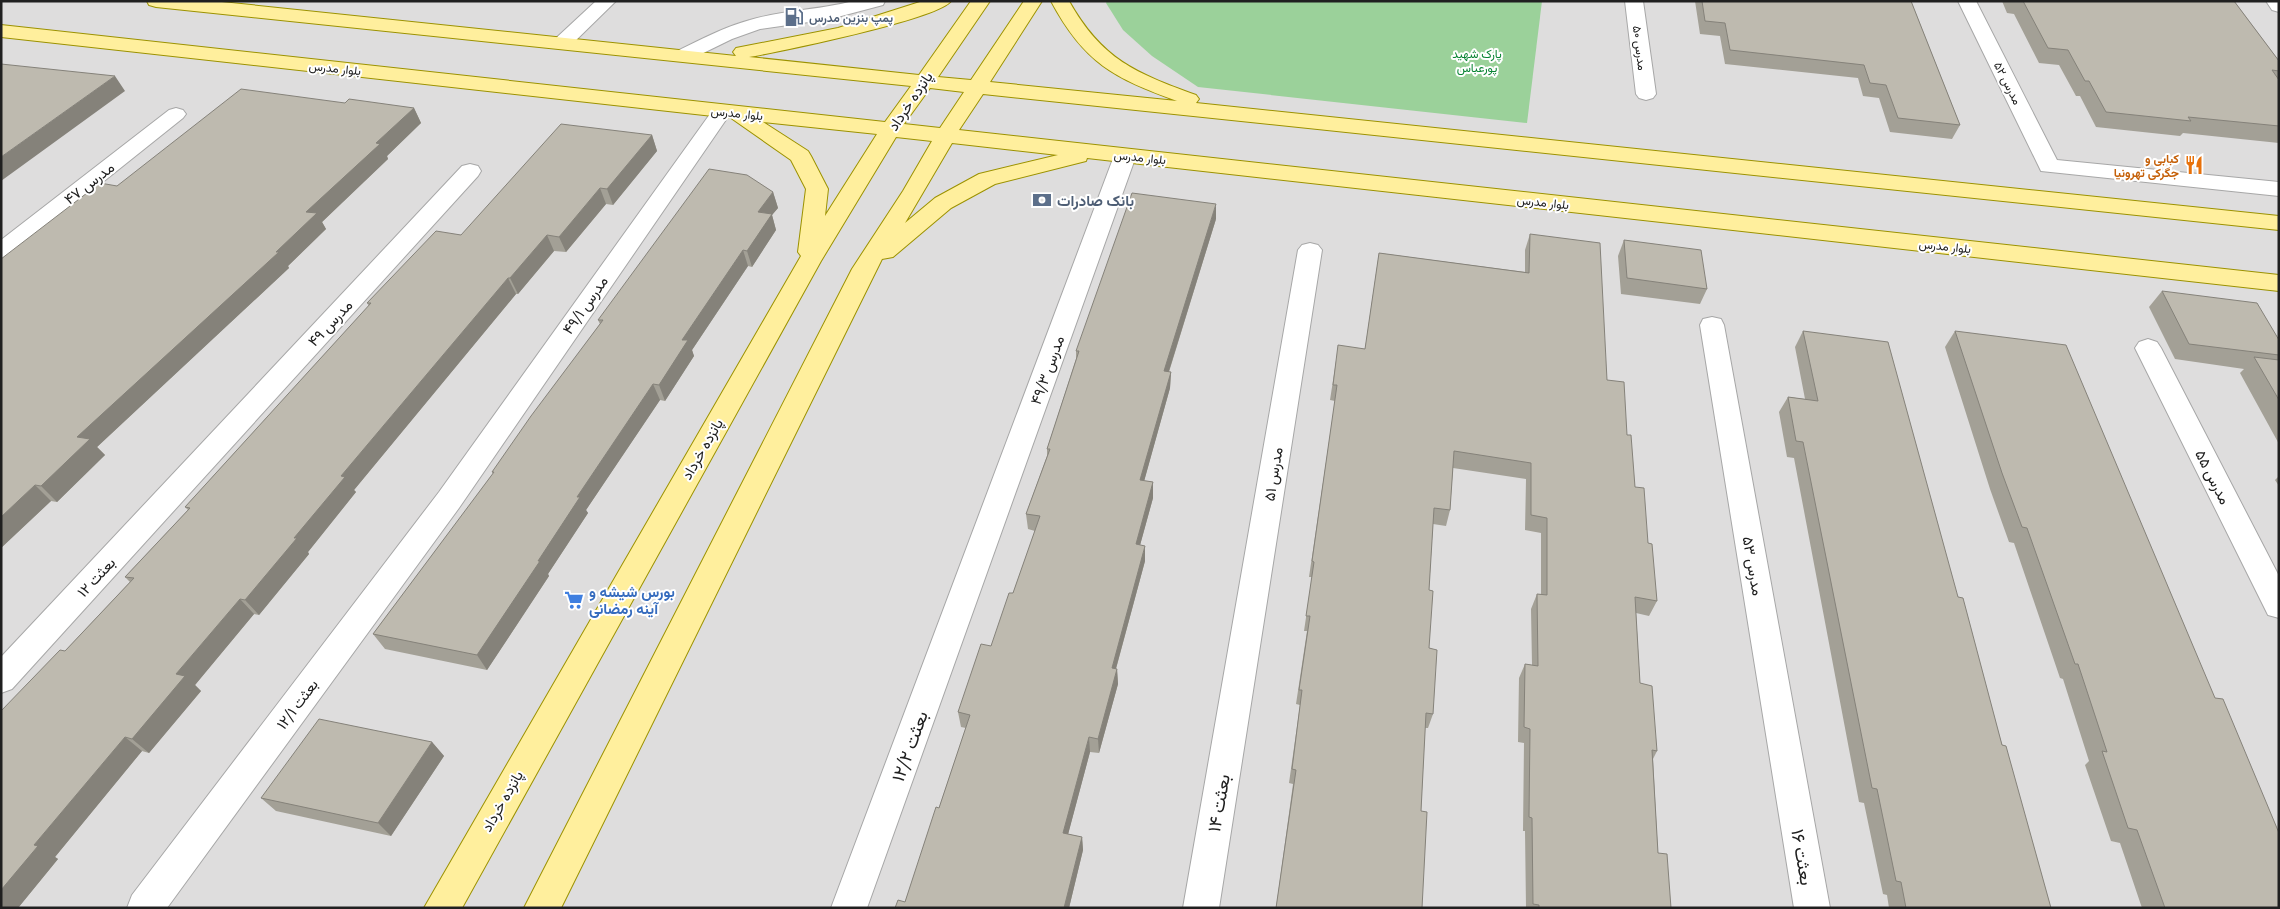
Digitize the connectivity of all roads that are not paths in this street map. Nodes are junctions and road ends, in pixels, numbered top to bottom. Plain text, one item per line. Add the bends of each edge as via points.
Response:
1 (156, 1) edge
2 (607, 1) edge
3 (876, 1) edge
4 (942, 1) edge
5 (981, 1) edge
6 (1033, 1) edge
7 (1060, 1) edge
8 (1634, 1) edge
9 (1967, 1) edge
10 (2275, 1) edge
11 (2279, 6) edge
12 (1, 31) edge
13 (561, 44) junction
14 (685, 56) junction
15 (923, 81) junction
16 (977, 87) junction
17 (1646, 94) dead end
18 (729, 112) junction
19 (1228, 113) junction
20 (176, 114) dead end
21 (890, 130) junction
22 (945, 136) junction
23 (1094, 152) junction
24 (1125, 156) junction
25 (470, 171) dead end
26 (2279, 189) edge
27 (2279, 223) edge
28 (1310, 250) dead end
29 (1, 252) edge
30 (809, 261) junction
31 (864, 269) junction
32 (2279, 283) edge
33 (1712, 325) dead end
34 (2148, 348) dead end
35 (191, 475) joint
36 (449, 500) joint
37 (968, 584) joint
38 (2279, 606) edge
39 (1, 679) edge
40 (1236, 698) joint
41 (1794, 806) joint
42 (145, 908) edge
43 (442, 908) edge
44 (542, 908) edge
45 (849, 908) edge
46 (1201, 908) edge
47 (1812, 908) edge

1 - 13 main road
2 - 13 street
3 - 14 street via 830,14 756,24 725,35
4 - 14 main road via 875,25 793,45 716,56
5 - 15 main road, پانزده خرداد
6 - 16 main road
7 - 19 main road via 1070,23 1098,56 1138,80
8 - 17 street, مدرس ۵۰
9 - 26 street, مدرس ۵۲ via 2049,166
10 - 11 street
12 - 18 main road, بلوار مدرس
13 - 14 main road
14 - 15 main road
15 - 16 main road
15 - 21 main road, پانزده خرداد
16 - 19 main road
16 - 22 main road
18 - 21 main road, بلوار مدرس
18 - 30 main road via 800,156 818,189
18 - 36 street, مدرس ۴۹/۱
19 - 27 main road
20 - 29 street, مدرس ۴۷
21 - 22 main road, بلوار مدرس
21 - 30 main road, پانزده خرداد
22 - 23 main road, بلوار مدرس
22 - 31 main road
23 - 24 main road, بلوار مدرس
23 - 31 main road via 987,179 943,203
24 - 32 main road, بلوار مدرس
24 - 37 street, مدرس ۴۹/۳
25 - 35 street, مدرس ۴۹
28 - 40 street, مدرس ۵۱
30 - 43 main road, پانزده خرداد
31 - 44 main road
33 - 41 street, مدرس ۵۳
34 - 38 street, مدرس ۵۵
35 - 39 street, بعثت ۱۲
36 - 42 street, بعثت ۱۲/۱
37 - 45 street, بعثت ۱۲/۲
40 - 46 street, بعثت ۱۴
41 - 47 street, بعثت ۱۶

